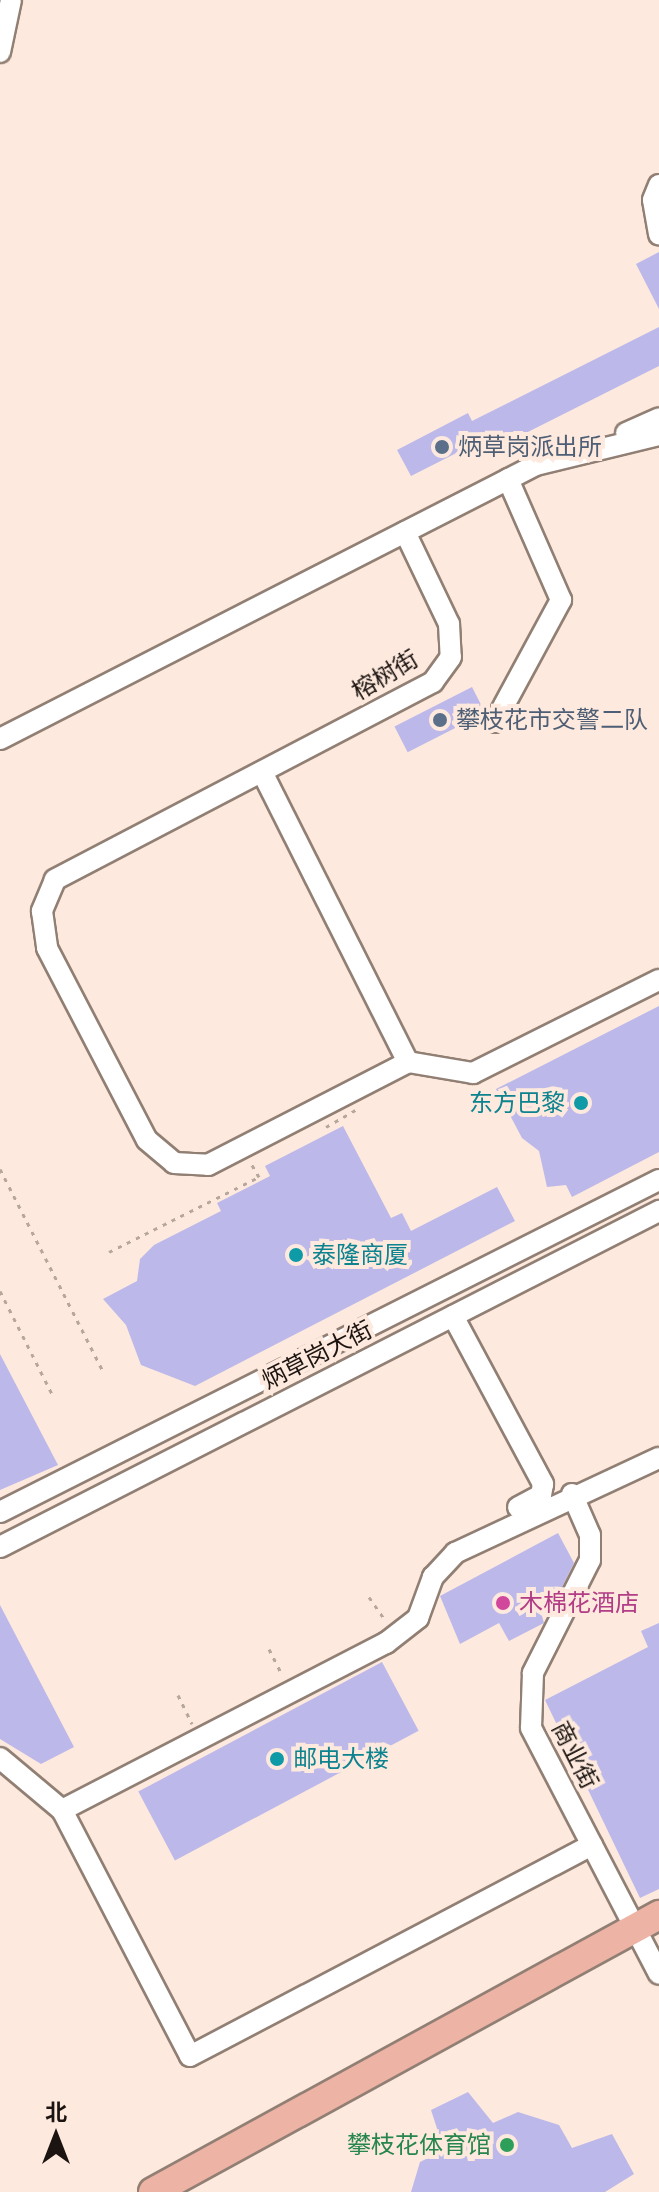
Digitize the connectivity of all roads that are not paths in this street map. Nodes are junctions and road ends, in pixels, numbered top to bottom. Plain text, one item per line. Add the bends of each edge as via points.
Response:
1 (11, 0) edge
2 (0, 52) edge
3 (659, 185) edge
4 (659, 234) edge
5 (659, 418) edge
6 (659, 435) edge
7 (599, 444) junction
8 (508, 479) junction
9 (405, 532) junction
10 (495, 722) dead end
11 (0, 739) edge
12 (262, 772) junction
13 (659, 980) edge
14 (408, 1062) junction
15 (659, 1180) edge
16 (659, 1211) edge
17 (453, 1316) junction
18 (659, 1458) edge
19 (572, 1494) junction
20 (0, 1512) edge
21 (0, 1547) edge
22 (455, 1553) junction
23 (0, 1758) edge
24 (62, 1810) junction
25 (592, 1845) junction
26 (649, 1931) edge
27 (659, 1974) edge
28 (153, 2192) edge
29 (187, 2192) edge

1 - 2 street
3 - 4 street via 653,200
5 - 7 street
6 - 7 street
7 - 8 street
8 - 9 street
8 - 10 street via 561,600
9 - 11 street
9 - 12 street, 榕树街 via 449,624 451,657 433,682
12 - 14 street
12 - 14 street, 榕树街 via 55,880 42,911 47,948 147,1140 174,1163 208,1165
13 - 14 street via 473,1073
15 - 20 street
16 - 17 street, 炳草岗大街
17 - 21 street, 炳草岗大街
17 - 22 street via 543,1484 541,1495 456,1539
18 - 19 street
19 - 22 street
19 - 25 street, 商业街 via 590,1535 590,1560 533,1673 527,1700 531,1728
22 - 24 street via 433,1577 418,1618 386,1643
23 - 24 street
24 - 25 street via 190,2056
25 - 26 street, 商业街
26 - 27 street, 商业街
26 - 28 highway
26 - 29 highway

